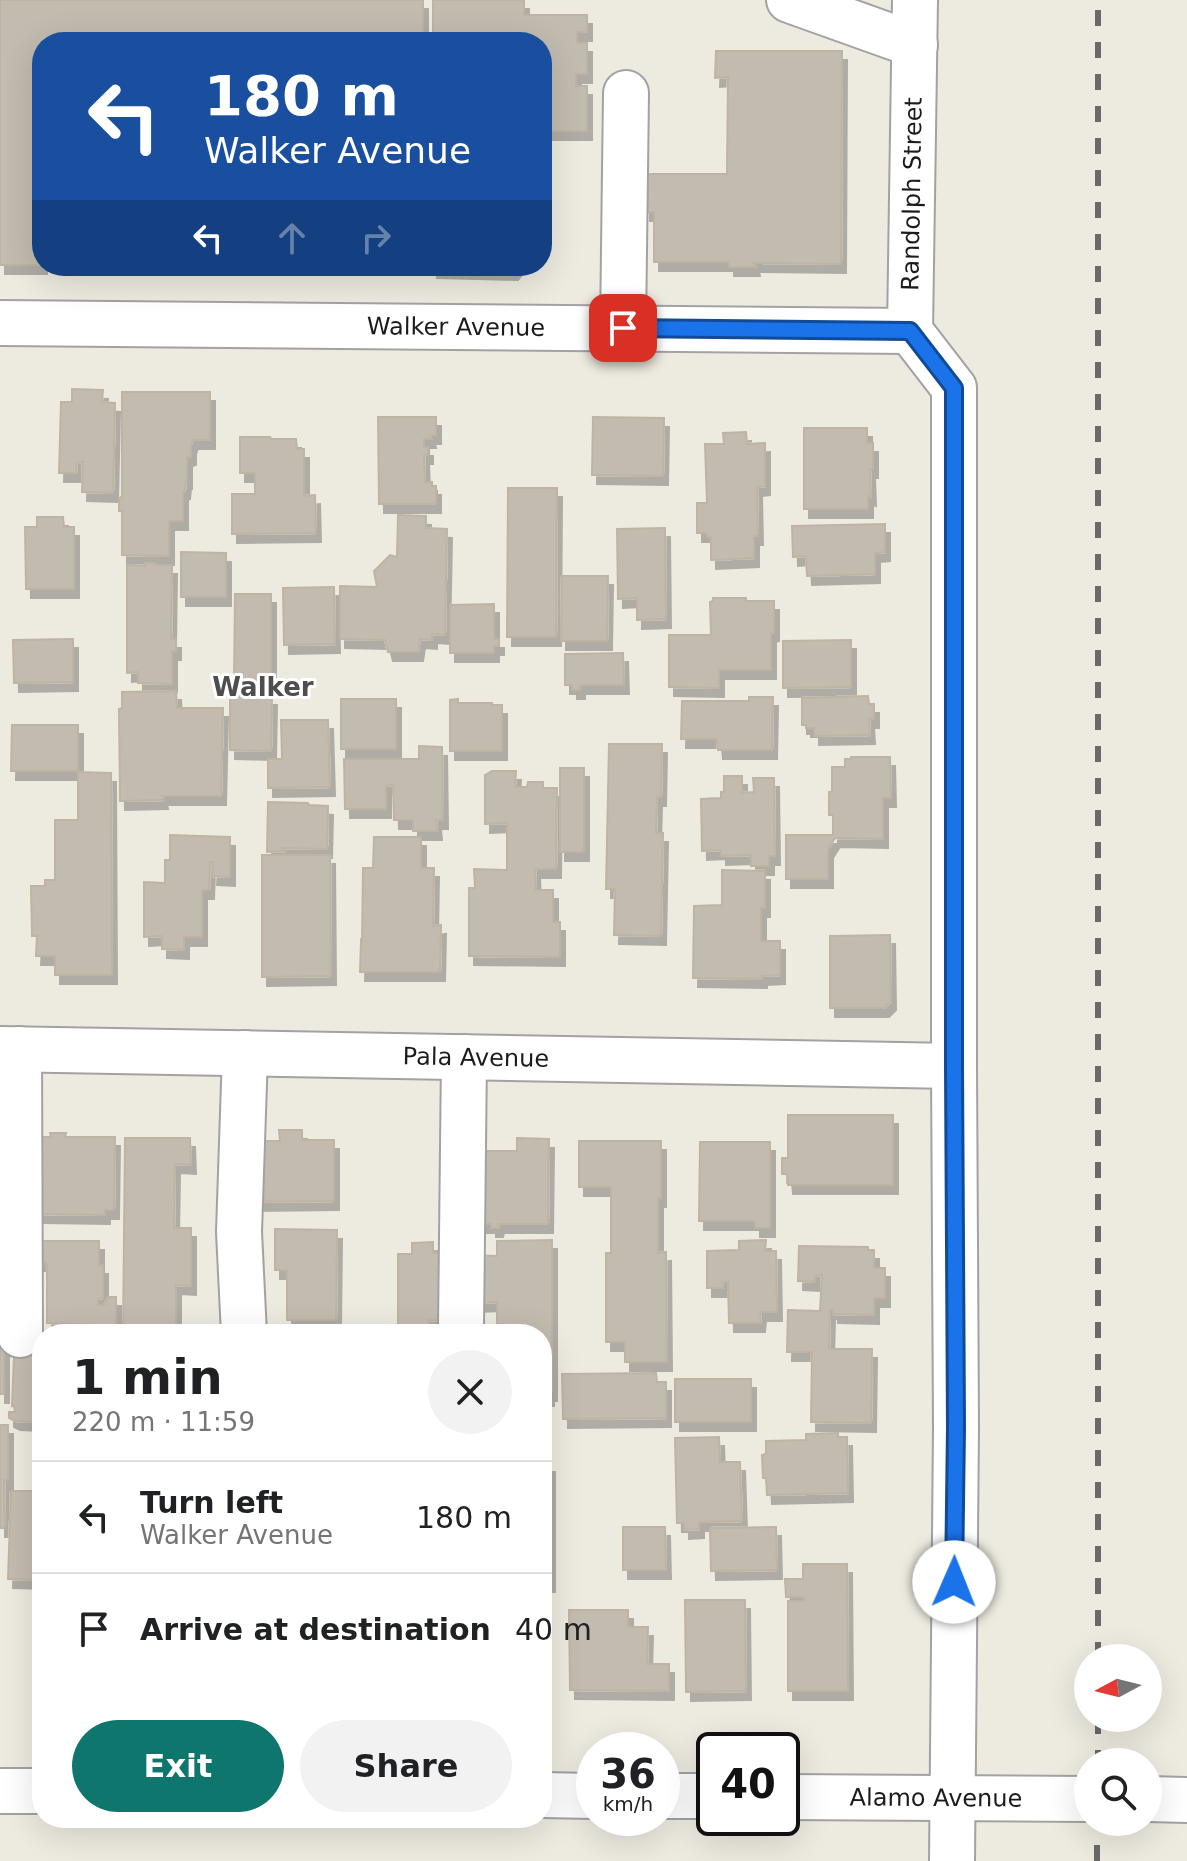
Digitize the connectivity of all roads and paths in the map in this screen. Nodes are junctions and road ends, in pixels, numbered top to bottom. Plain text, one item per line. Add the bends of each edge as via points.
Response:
1 (789, 0) edge
2 (915, 0) edge
3 (915, 45) junction
4 (626, 93) dead end
5 (0, 323) edge
6 (623, 328) junction
7 (910, 331) junction
8 (10, 1049) edge
9 (245, 1053) junction
10 (464, 1057) junction
11 (954, 1066) junction
12 (244, 1324) edge
13 (461, 1324) edge
14 (20, 1335) dead end
15 (0, 1791) edge
16 (32, 1791) edge
17 (552, 1795) edge
18 (576, 1796) edge
19 (800, 1797) edge
20 (952, 1798) junction
21 (1074, 1799) edge
22 (1162, 1799) edge
23 (1187, 1800) edge
24 (952, 1861) edge

1 - 3 street
2 - 3 street, Randolph Street
3 - 7 street, Randolph Street
4 - 6 street
5 - 6 street, Walker Avenue
6 - 7 street, Walker Avenue
7 - 11 street via 954,388
8 - 9 street, Pala Avenue
8 - 14 street
9 - 10 street, Pala Avenue
9 - 12 street via 239,1232
10 - 11 street, Pala Avenue
10 - 13 street
11 - 20 street
15 - 16 street
17 - 18 street
19 - 20 street, Alamo Avenue
20 - 21 street, Alamo Avenue
20 - 24 street
22 - 23 street

